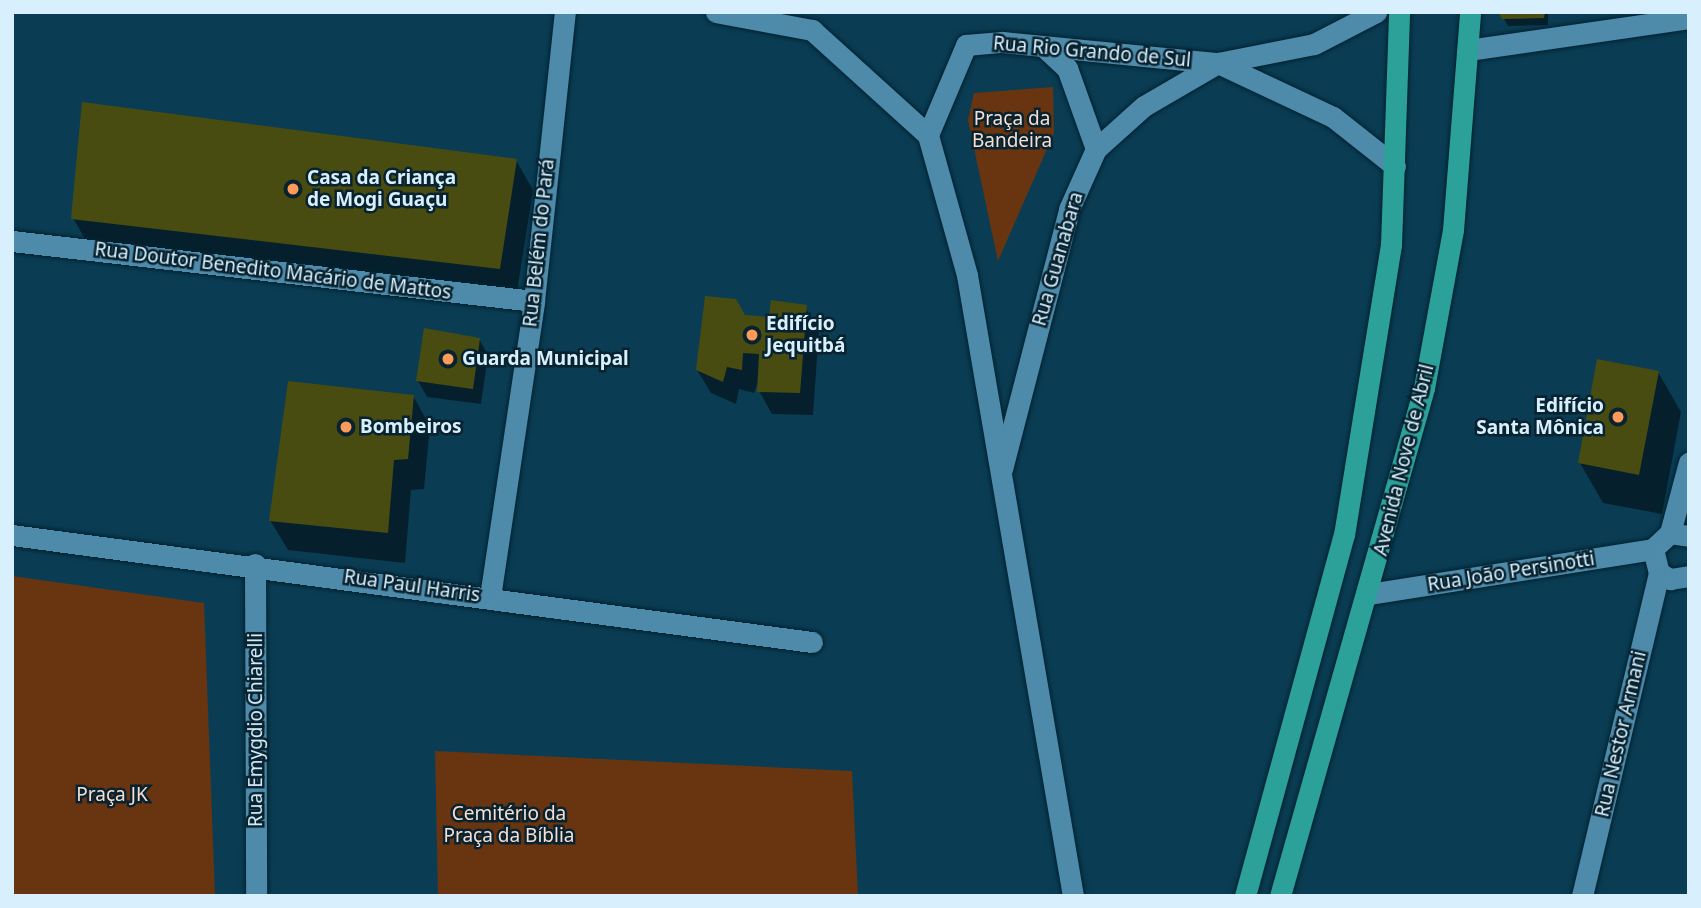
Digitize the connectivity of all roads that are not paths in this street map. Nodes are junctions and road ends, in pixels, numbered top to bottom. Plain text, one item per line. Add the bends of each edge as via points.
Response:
1 (565, 12) edge
2 (716, 12) edge
3 (1376, 12) edge
4 (1399, 12) edge
5 (1470, 12) edge
6 (1689, 18) edge
7 (1043, 46) junction
8 (1468, 50) junction
9 (1218, 63) junction
10 (928, 135) junction
11 (1096, 149) junction
12 (1395, 166) junction
13 (12, 240) edge
14 (534, 301) junction
15 (1689, 462) edge
16 (1000, 477) junction
17 (12, 534) edge
18 (1680, 534) edge
19 (1653, 549) junction
20 (255, 564) junction
21 (1659, 573) junction
22 (1689, 576) edge
23 (1369, 594) junction
24 (490, 597) junction
25 (812, 642) dead end
26 (256, 896) edge
27 (1073, 896) edge
28 (1245, 896) edge
29 (1280, 896) edge
30 (1582, 896) edge

1 - 14 street, Rua Belém do Pará
2 - 10 street via 812,30
3 - 9 street, Rua Rio Grando de Sul via 1314,44
4 - 12 main road, Avenida Nove de Abril
5 - 8 main road, Avenida Nove de Abril
6 - 8 street
7 - 9 street, Rua Rio Grando de Sul
7 - 10 street, Rua Rio Grando de Sul via 966,45
7 - 11 street via 1067,68
8 - 23 main road, Avenida Nove de Abril via 1453,230 1424,388
9 - 11 street, Rua Guanabara via 1144,106
9 - 12 street, Rua Rio Grando de Sul via 1333,117
10 - 16 street, Rua Guanabara via 967,275
11 - 16 street, Rua Guanabara via 1069,209
12 - 28 main road, Avenida Nove de Abril via 1391,245 1344,535
13 - 14 street, Rua Doutor Benedito Macário de Mattos
14 - 24 street, Rua Belém do Pará
15 - 18 street
16 - 27 street, Rua Guanabara
17 - 20 street, Rua Paul Harris
18 - 19 street
19 - 21 street
19 - 23 street, Rua João Persinotti
20 - 24 street, Rua Paul Harris
20 - 26 street, Rua Emygdio Chiarelli
21 - 22 street via 1670,579
21 - 30 street, Rua Nestor Armani
23 - 29 main road, Avenida Nove de Abril
24 - 25 street, Rua Paul Harris

